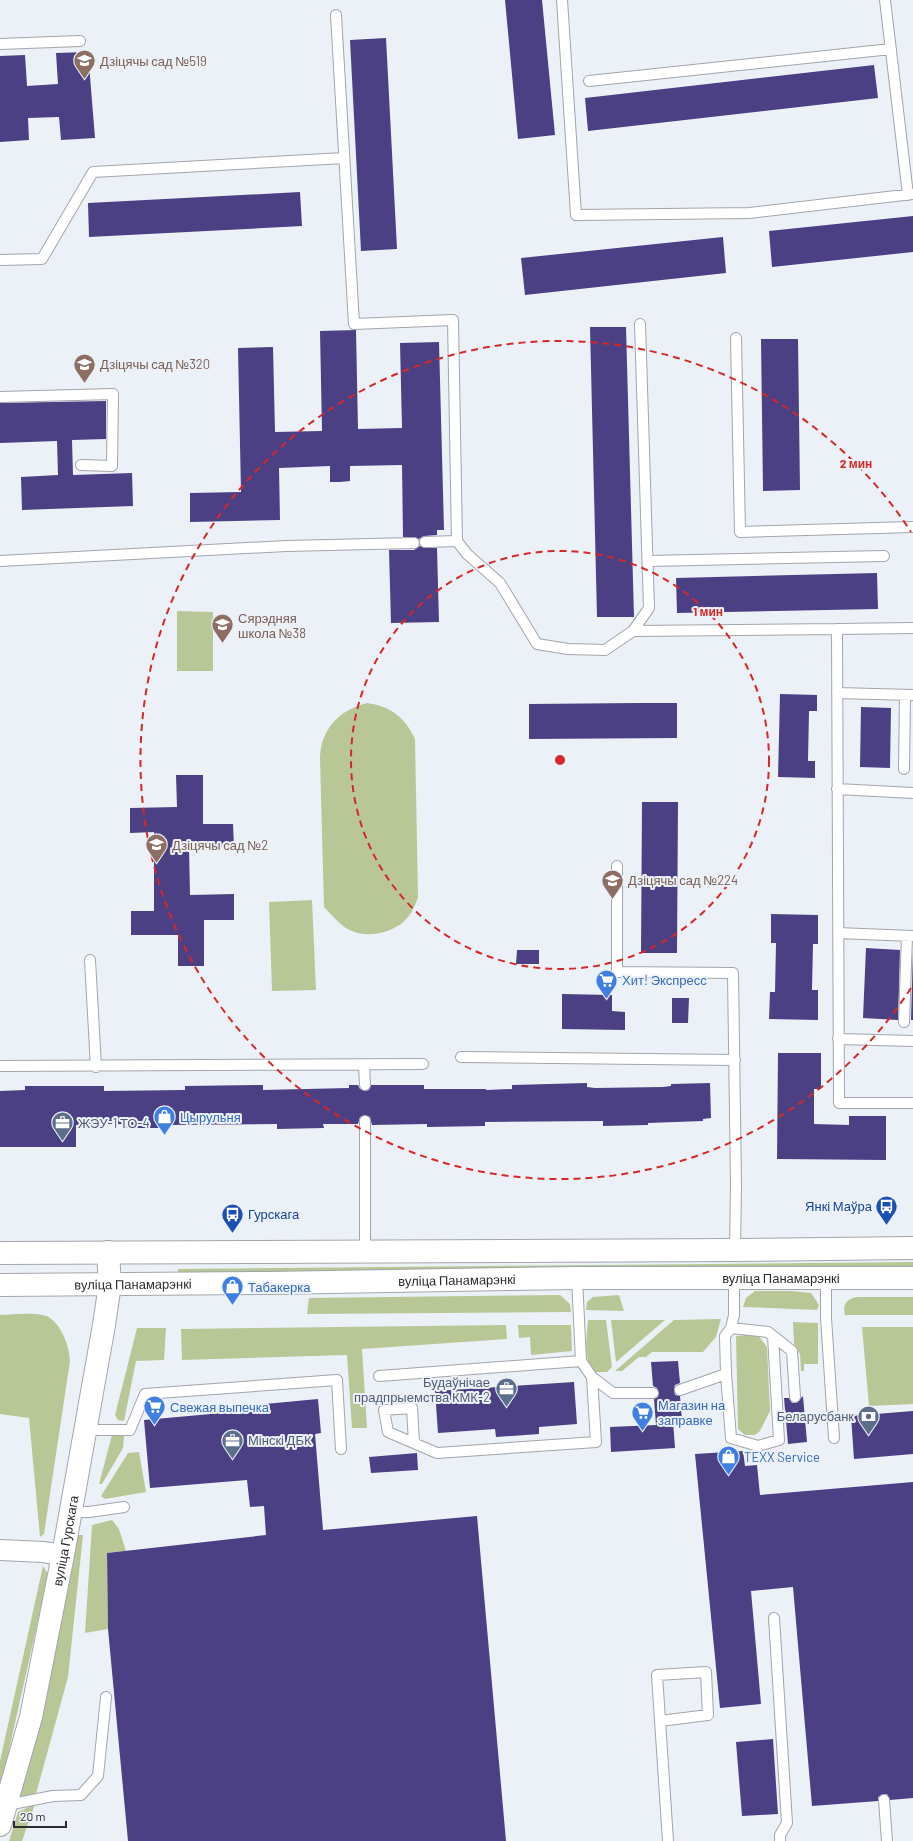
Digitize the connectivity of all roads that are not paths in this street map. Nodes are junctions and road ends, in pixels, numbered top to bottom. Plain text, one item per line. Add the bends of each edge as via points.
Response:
1 (562, 0) edge
2 (885, 0) edge
3 (336, 15) dead end
4 (80, 41) dead end
5 (0, 44) edge
6 (891, 49) junction
7 (589, 81) dead end
8 (344, 158) junction
9 (910, 195) edge
10 (0, 260) edge
11 (640, 324) dead end
12 (736, 338) dead end
13 (0, 397) edge
14 (80, 465) dead end
15 (913, 527) edge
16 (457, 541) junction
17 (425, 542) dead end
18 (414, 543) dead end
19 (884, 556) dead end
20 (0, 561) edge
21 (648, 561) junction
22 (913, 628) edge
23 (837, 629) junction
24 (633, 632) junction
25 (837, 693) junction
26 (909, 695) edge
27 (904, 769) dead end
28 (837, 789) junction
29 (913, 793) edge
30 (617, 866) dead end
31 (838, 933) junction
32 (910, 936) edge
33 (90, 960) dead end
34 (904, 1022) dead end
35 (838, 1039) junction
36 (913, 1040) edge
37 (461, 1057) dead end
38 (735, 1060) junction
39 (423, 1064) dead end
40 (364, 1065) junction
41 (0, 1066) edge
42 (96, 1067) junction
43 (365, 1085) dead end
44 (913, 1103) edge
45 (365, 1121) dead end
46 (913, 1248) edge
47 (735, 1250) junction
48 (0, 1252) edge
49 (108, 1252) junction
50 (365, 1252) junction
51 (826, 1277) junction
52 (577, 1278) junction
53 (734, 1278) junction
54 (913, 1278) edge
55 (110, 1284) junction
56 (0, 1285) edge
57 (731, 1328) junction
58 (773, 1336) junction
59 (582, 1361) junction
60 (726, 1374) junction
61 (379, 1376) dead end
62 (592, 1377) junction
63 (680, 1390) dead end
64 (653, 1393) dead end
65 (795, 1397) dead end
66 (86, 1430) junction
67 (834, 1438) dead end
68 (414, 1443) dead end
69 (341, 1449) dead end
70 (124, 1507) dead end
71 (71, 1512) junction
72 (0, 1550) edge
73 (63, 1555) junction
74 (774, 1618) dead end
75 (106, 1697) dead end
76 (660, 1721) junction
77 (884, 1800) dead end
78 (2, 1812) edge
79 (668, 1841) edge
80 (780, 1841) edge
81 (887, 1841) edge

1 - 9 lane via 576,215 749,213
2 - 6 lane
3 - 8 lane
4 - 5 lane
6 - 7 lane
6 - 9 lane
8 - 10 lane via 92,172 42,259
8 - 16 lane via 354,324 452,320
11 - 21 lane
12 - 15 lane via 740,532
13 - 14 lane via 113,394 112,466
16 - 17 lane
16 - 24 lane via 467,554 500,583 537,644 568,649 605,650
18 - 20 lane via 286,546
19 - 21 lane
21 - 24 lane via 649,608
22 - 23 lane
23 - 24 lane
23 - 25 lane
25 - 26 lane
25 - 28 lane
26 - 27 lane
28 - 29 lane
28 - 31 lane
30 - 38 lane via 617,972 733,973
31 - 32 lane
31 - 35 lane
32 - 34 lane
33 - 42 lane
35 - 36 lane
35 - 44 lane via 838,1103
37 - 38 lane
38 - 47 lane
39 - 40 lane
40 - 42 lane
40 - 43 lane
41 - 42 lane
45 - 50 lane
46 - 47 main road, вуліца Панамарэнкі
47 - 50 main road, вуліца Панамарэнкі
48 - 49 main road, вуліца Панамарэнкі
49 - 50 main road, вуліца Панамарэнкі
49 - 55 main road, вуліца Гурскага
51 - 53 main road, вуліца Панамарэнкі
51 - 54 main road, вуліца Панамарэнкі
51 - 67 lane via 826,1318
52 - 53 main road, вуліца Панамарэнкі
52 - 55 main road, вуліца Панамарэнкі
52 - 59 lane
53 - 57 lane via 734,1315
55 - 56 main road, вуліца Панамарэнкі
55 - 66 main road, вуліца Гурскага
57 - 58 lane via 768,1332
57 - 60 lane via 725,1336
58 - 60 lane via 779,1440 758,1446 731,1438
58 - 65 lane via 792,1351
59 - 61 lane
59 - 62 lane
60 - 63 lane
62 - 64 lane via 613,1393
62 - 68 lane via 596,1442 437,1453
66 - 69 lane via 130,1430 145,1394 337,1380
66 - 71 main road, вуліца Гурскага
70 - 71 lane
71 - 73 main road, вуліца Гурскага
72 - 73 street
73 - 78 main road, вуліца Гурскага via 31,1717
74 - 80 lane via 787,1823 780,1835
75 - 78 lane via 98,1776 81,1795 53,1796
76 - 76 lane via 657,1675 706,1672 708,1715
76 - 79 lane
77 - 81 lane

